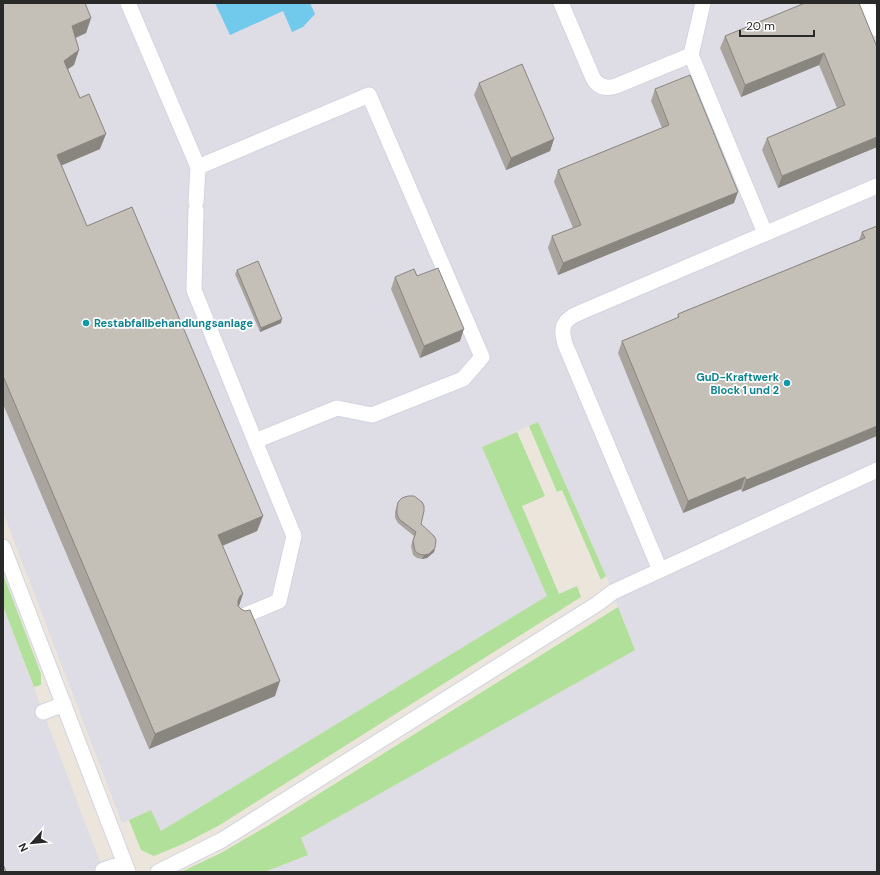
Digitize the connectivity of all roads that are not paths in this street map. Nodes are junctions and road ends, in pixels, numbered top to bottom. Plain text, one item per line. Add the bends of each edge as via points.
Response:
1 (128, 3) edge
2 (561, 3) edge
3 (703, 3) edge
4 (866, 3) edge
5 (877, 29) edge
6 (691, 55) junction
7 (198, 167) junction
8 (877, 186) edge
9 (765, 233) junction
10 (255, 441) junction
11 (877, 470) edge
12 (3, 547) edge
13 (660, 570) junction
14 (241, 617) edge
15 (64, 704) junction
16 (43, 712) dead end
17 (126, 867) edge
18 (103, 870) dead end
19 (158, 872) edge

1 - 7 lane
2 - 6 lane via 593,78 597,84 606,88
3 - 6 lane
4 - 5 lane
6 - 9 lane
7 - 10 lane via 194,290
7 - 10 lane via 369,96 482,357 463,379 372,415 337,408
8 - 9 lane
9 - 13 lane via 575,314 566,320 563,327 565,344
10 - 14 lane via 294,536 279,600
11 - 13 lane
12 - 15 lane
13 - 19 lane via 613,592 222,840
15 - 16 lane
15 - 17 lane
17 - 18 lane

